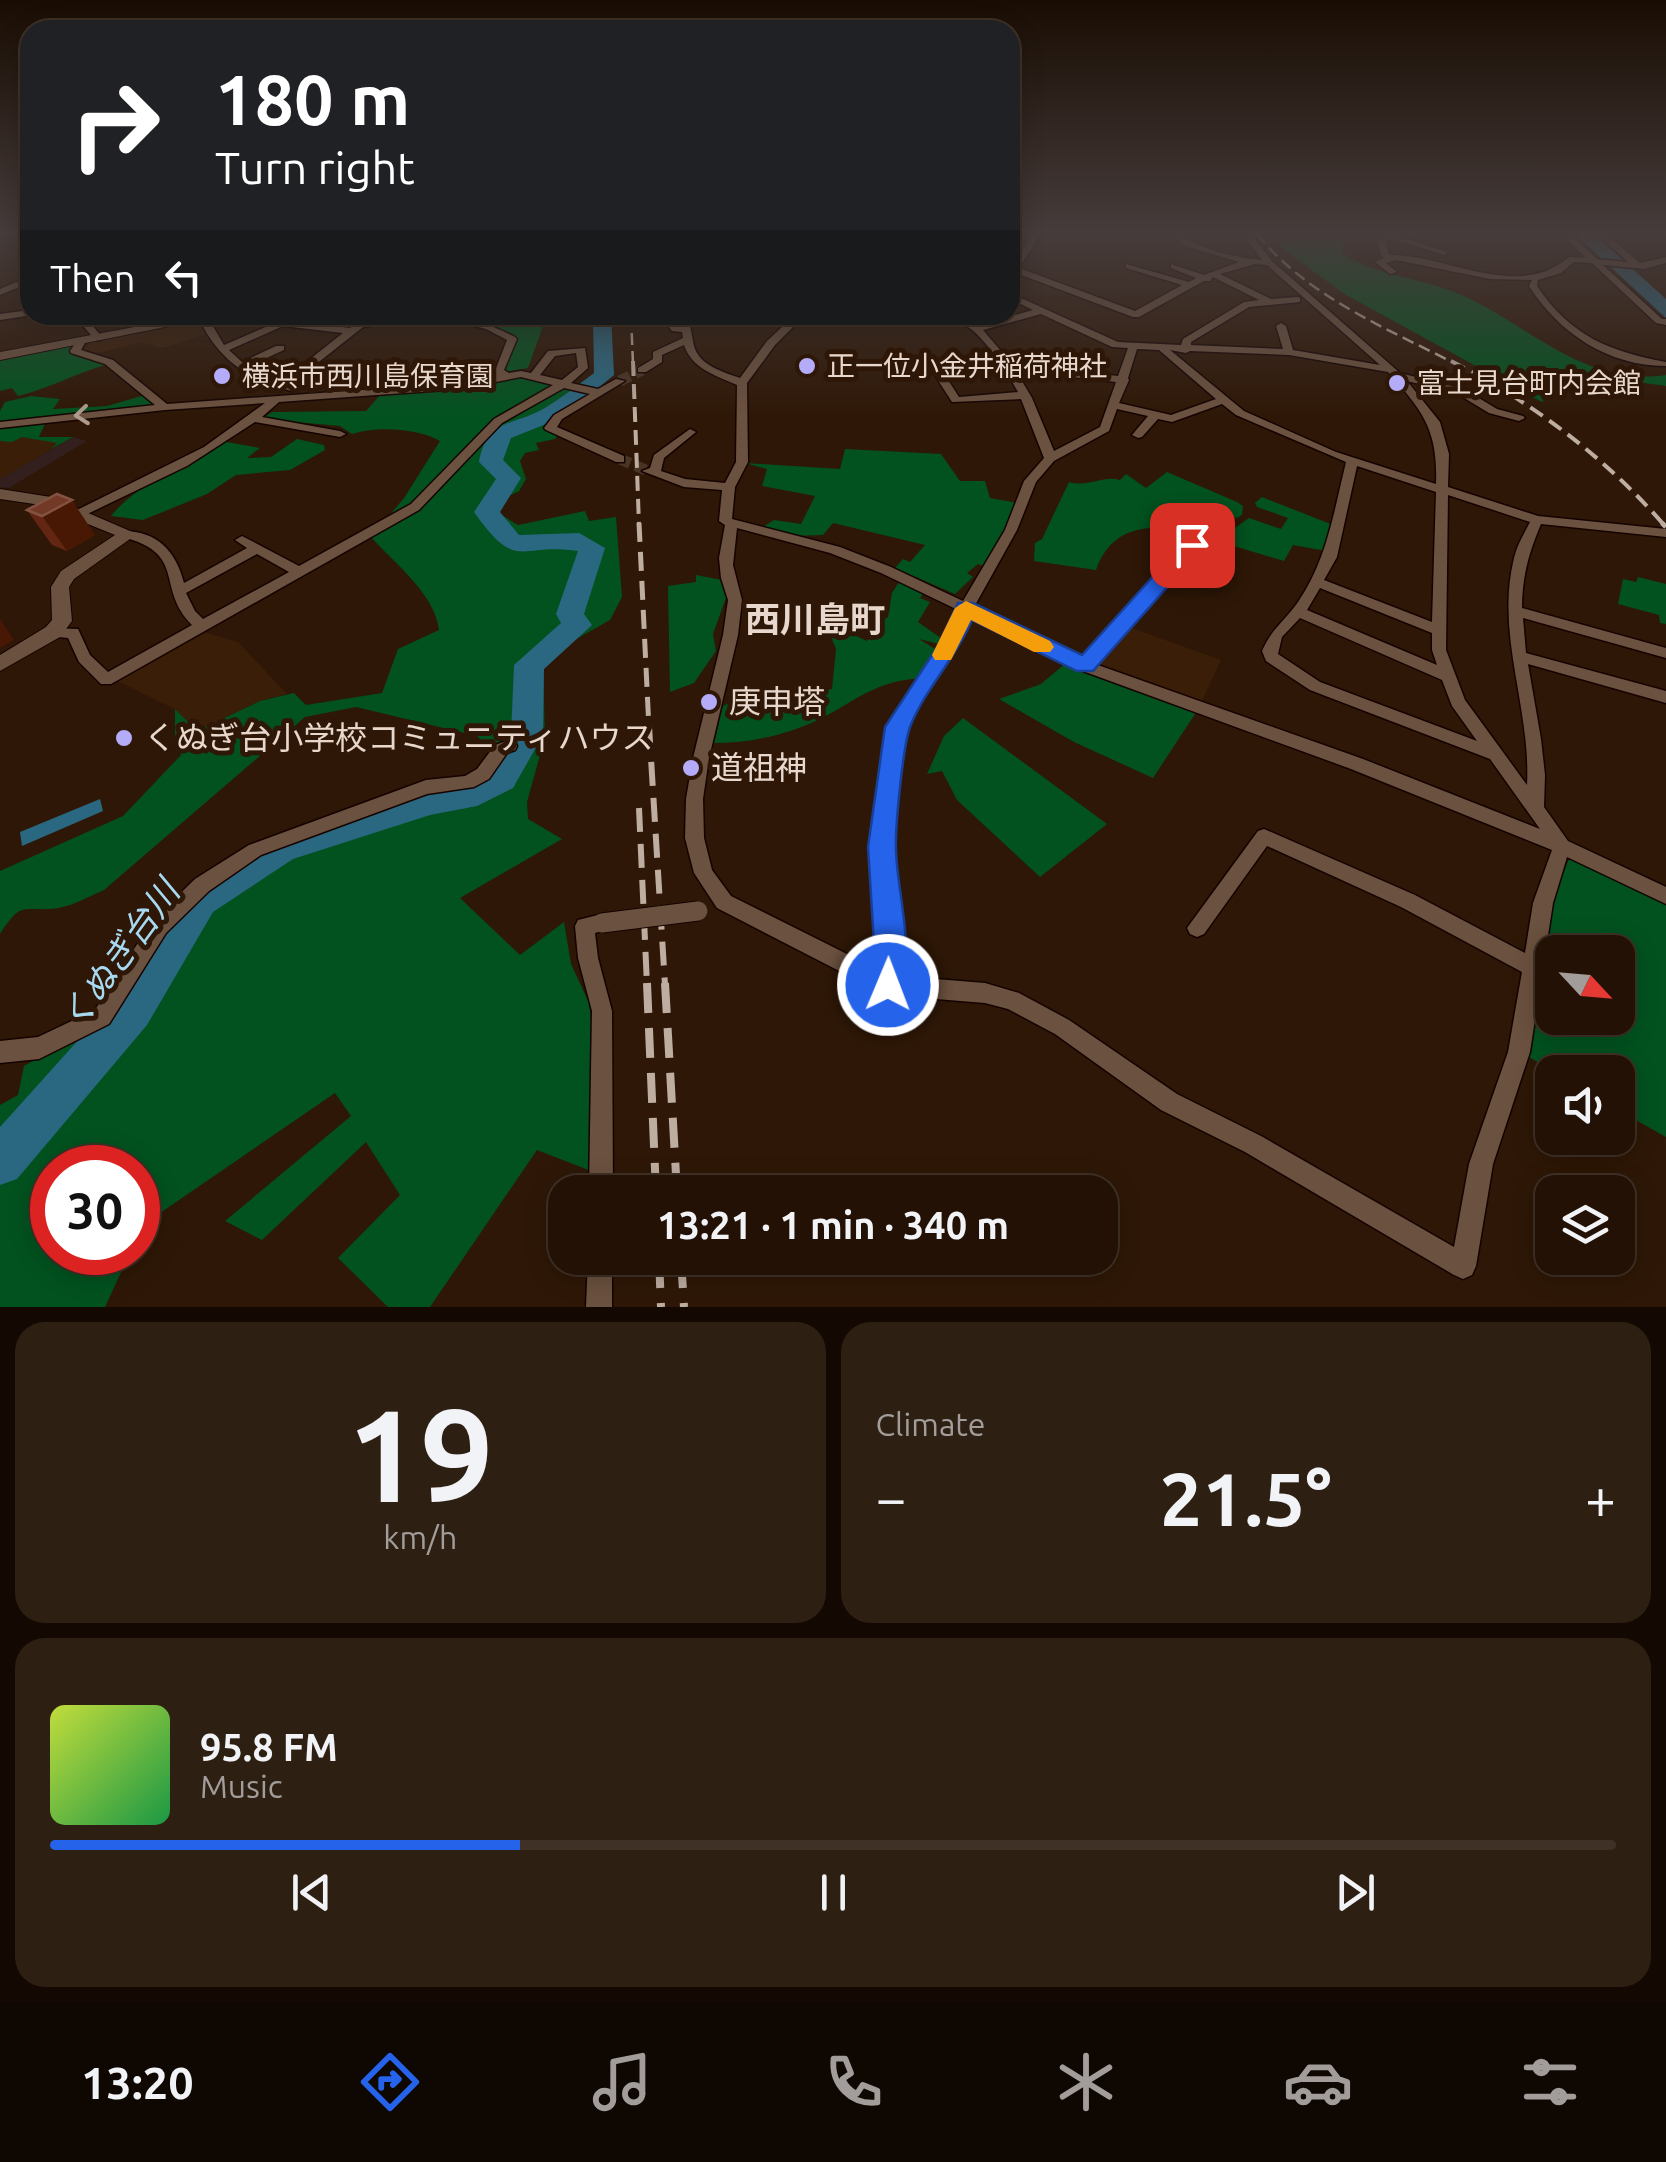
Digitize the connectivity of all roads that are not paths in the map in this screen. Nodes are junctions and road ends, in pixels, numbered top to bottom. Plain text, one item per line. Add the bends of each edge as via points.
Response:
1 (1077, 295) edge
2 (1172, 295) edge
3 (1253, 295) edge
4 (1301, 295) edge
5 (1538, 295) edge
6 (1634, 295) edge
7 (1305, 299) junction
8 (1020, 302) edge
9 (1270, 302) junction
10 (1038, 312) junction
11 (1020, 317) edge
12 (1665, 322) edge
13 (87, 325) edge
14 (165, 325) edge
15 (208, 325) edge
16 (277, 325) edge
17 (299, 325) edge
18 (367, 325) edge
19 (484, 325) edge
20 (672, 325) edge
21 (684, 325) edge
22 (790, 325) edge
23 (974, 325) edge
24 (989, 325) edge
25 (1281, 326) dead end
26 (978, 328) junction
27 (350, 331) junction
28 (688, 335) junction
29 (98, 338) junction
30 (81, 341) junction
31 (1133, 347) junction
32 (280, 348) dead end
33 (222, 349) junction
34 (1164, 350) junction
35 (1186, 350) junction
36 (1289, 352) junction
37 (1309, 355) junction
38 (0, 356) edge
39 (1007, 363) junction
40 (1663, 364) dead end
41 (241, 366) junction
42 (642, 370) tunnel mouth
43 (1394, 373) junction
44 (519, 374) junction
45 (1314, 374) dead end
46 (1124, 380) junction
47 (620, 381) tunnel mouth
48 (566, 382) junction
49 (742, 383) junction
50 (282, 386) junction
51 (589, 390) junction
52 (314, 394) junction
53 (1025, 395) junction
54 (276, 399) junction
55 (1223, 400) junction
56 (1114, 405) junction
57 (165, 408) junction
58 (1154, 415) junction
59 (1519, 418) dead end
60 (254, 419) junction
61 (0, 425) edge
62 (690, 432) dead end
63 (340, 434) dead end
64 (1138, 435) dead end
65 (1050, 458) junction
66 (620, 459) tunnel mouth
67 (1352, 462) junction
68 (729, 487) junction
69 (1442, 490) junction
70 (0, 494) edge
71 (79, 514) junction
72 (1538, 520) junction
73 (731, 525) junction
74 (128, 534) junction
75 (1666, 534) edge
76 (1206, 538) dead end
77 (242, 540) dead end
78 (257, 548) junction
79 (296, 570) junction
80 (1318, 582) junction
81 (179, 591) junction
82 (966, 608) junction
83 (1298, 612) junction
84 (1518, 612) junction
85 (201, 626) junction
86 (1436, 628) junction
87 (53, 632) junction
88 (1665, 647) edge
89 (1518, 656) junction
90 (0, 664) edge
91 (1085, 666) junction
92 (1448, 676) junction
93 (1666, 698) edge
94 (509, 746) dead end
95 (1492, 753) junction
96 (1536, 810) junction
97 (1562, 846) junction
98 (1666, 896) edge
99 (724, 902) junction
100 (1197, 928) dead end
101 (1531, 967) junction
102 (888, 985) junction
103 (0, 1052) edge
104 (602, 1175) edge
105 (600, 1275) edge
106 (599, 1307) edge

1 - 2 street via 1136,315
3 - 9 street
4 - 7 street
5 - 40 street via 1580,338 1612,356
6 - 12 street
7 - 9 street
7 - 43 street
8 - 10 street
9 - 35 street via 1247,304 1186,341
10 - 11 street
10 - 31 street via 1095,339
13 - 29 street
14 - 29 street
15 - 33 street
16 - 33 street
17 - 27 street
18 - 27 street
19 - 44 street via 512,338 497,375
20 - 28 street
21 - 28 street
22 - 49 street
23 - 26 street
24 - 26 street
25 - 36 street
26 - 39 street
27 - 50 street
28 - 42 street
28 - 49 street via 699,361
29 - 30 street
30 - 38 street
30 - 57 street via 75,351 110,362
31 - 34 street
31 - 46 street
32 - 41 street
33 - 41 street
34 - 35 street
34 - 55 street
35 - 36 street
36 - 37 street
37 - 43 street
37 - 45 street
39 - 46 street
39 - 53 street
39 - 53 street via 934,366 956,400
41 - 50 street
43 - 59 street via 1460,391
43 - 69 street via 1434,422 1442,443
44 - 48 street
44 - 48 street via 552,353 581,350 582,368
44 - 52 street via 460,386
46 - 56 street
47 - 51 street
48 - 51 street
48 - 79 street via 498,421 415,507
49 - 68 street via 742,462
50 - 52 street
51 - 66 street via 550,428
52 - 54 street
53 - 65 street
54 - 57 street
54 - 60 street
55 - 58 street via 1172,419
55 - 67 street via 1252,420
56 - 58 street
56 - 65 street via 1105,430
57 -> 61 street
58 - 64 street
60 - 63 street
60 - 71 street via 163,475
62 - 68 street via 658,457 652,472
65 - 82 street via 1030,481 1012,530
67 - 69 street
67 - 80 street via 1343,513
68 - 73 street via 724,521
69 - 72 street
69 - 86 street
70 - 71 street
71 - 74 street
72 - 75 street
72 - 84 street via 1519,566
73 - 82 street via 835,550
73 - 99 street via 726,542 734,610 694,788 694,829 707,886
74 - 81 street via 162,544
74 - 87 street via 68,575 60,588 62,621
76 - 91 street via 1192,545
77 - 78 street
78 - 79 street
78 - 81 street
79 - 85 street
80 - 83 street
80 - 86 street
81 - 85 street via 187,616
82 - 91 street
82 - 102 street via 898,727 882,847
83 - 92 street
83 - 95 street via 1269,651 1278,664 1337,696
84 - 88 street
84 - 89 street
85 - 87 street via 106,680 84,658 73,633
86 - 92 street
87 - 90 street
89 - 93 street
89 - 96 street via 1538,765
91 - 97 street
92 - 95 street
94 - 103 street via 468,782 426,787 255,850 202,886 159,927 102,1017 38,1048
95 - 96 street
96 - 97 street
97 - 98 street
97 - 101 street
99 - 102 street
99 - 104 street, bridge via 586,926 604,1043
100 - 101 street via 1264,836
101 - 102 street via 1519,1052 1480,1164 1462,1266 1169,1102 1012,1000
105 - 106 street

